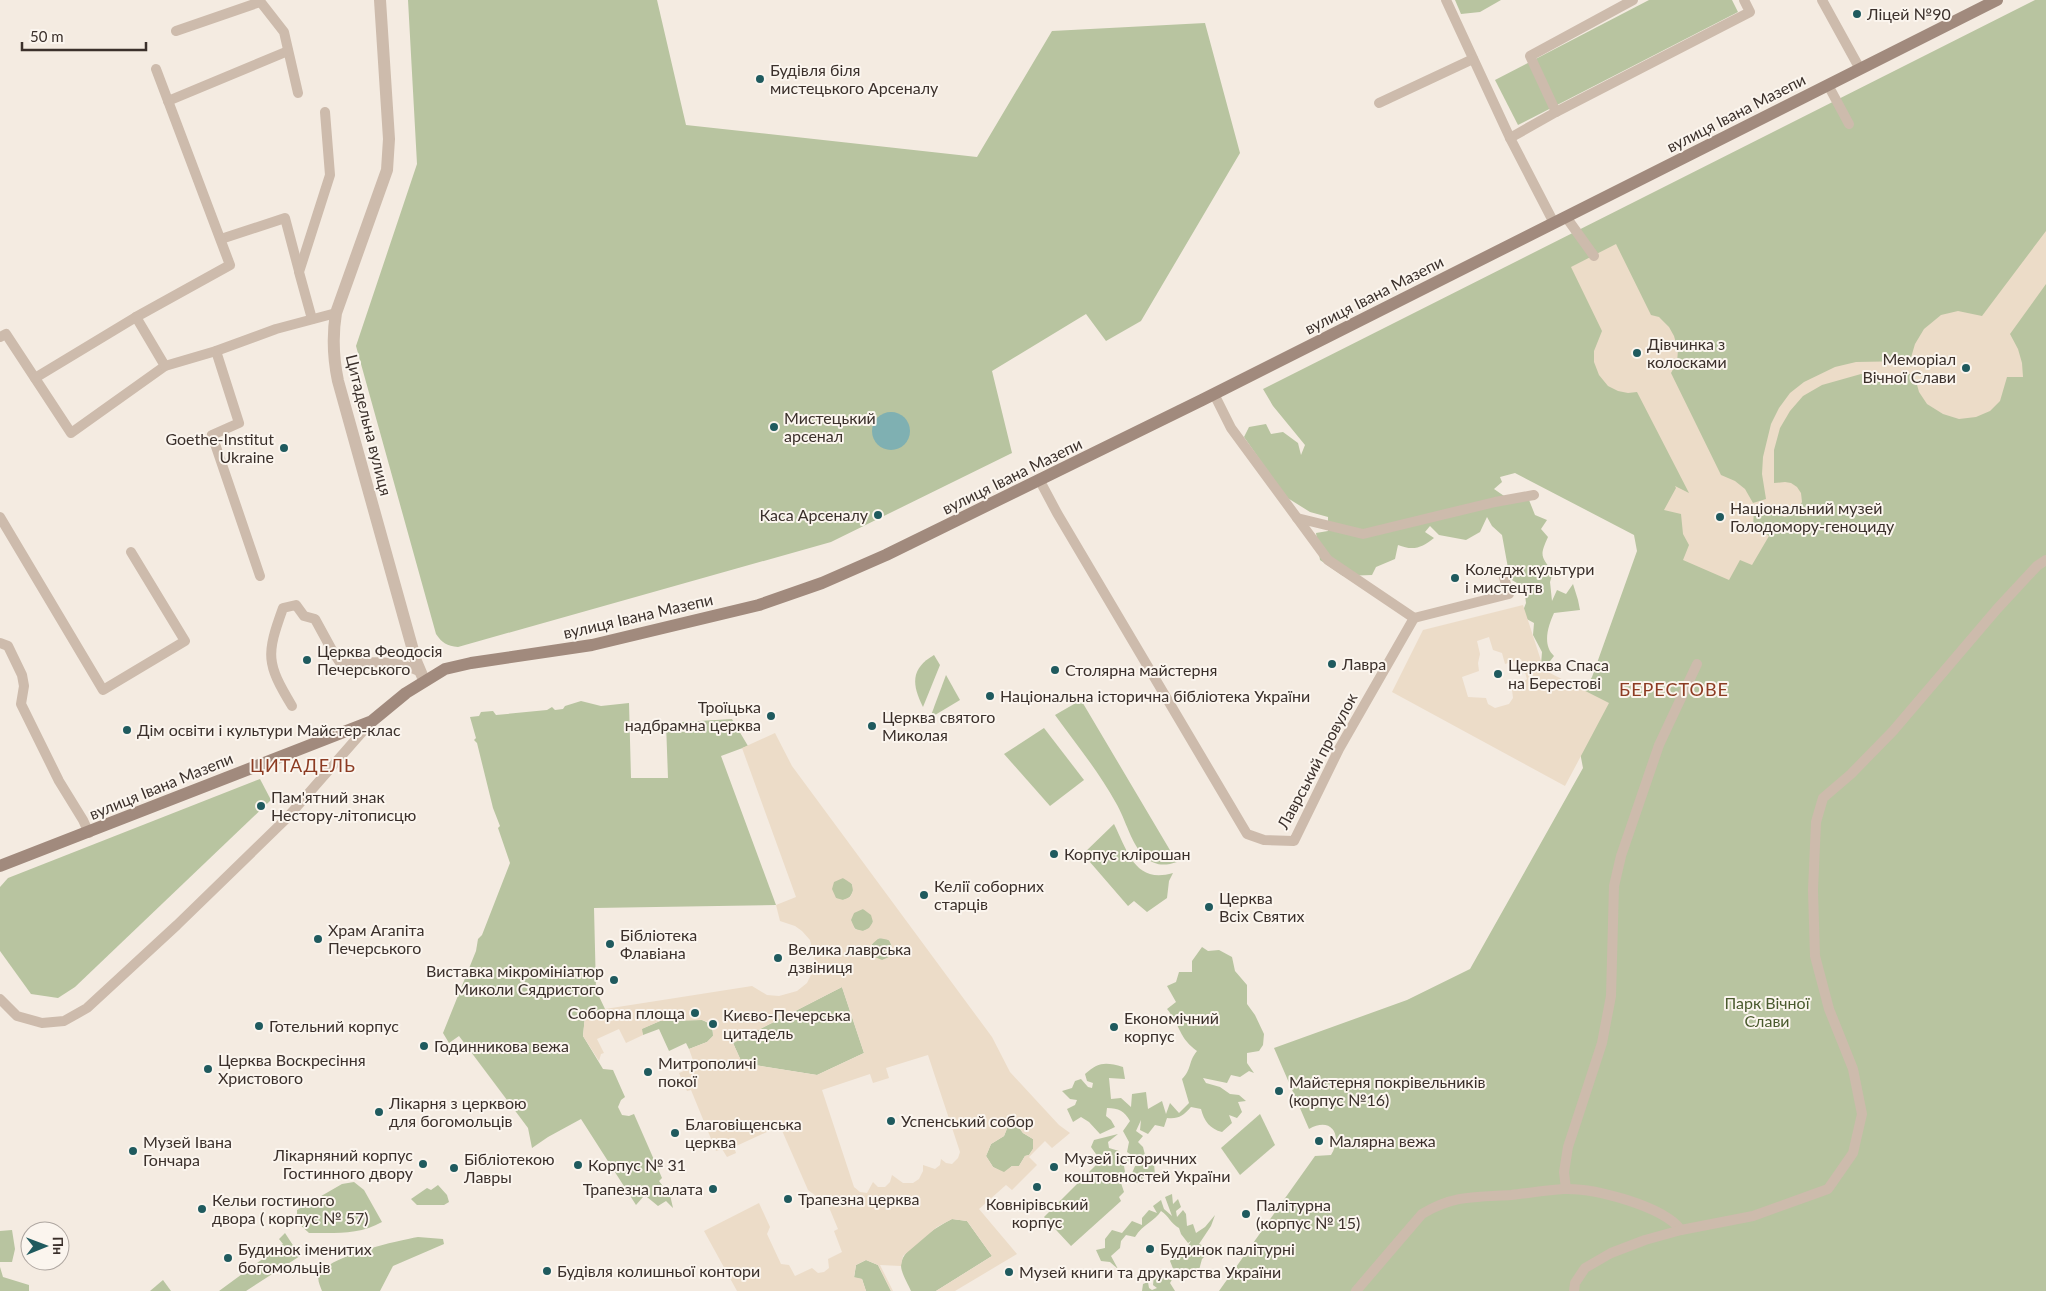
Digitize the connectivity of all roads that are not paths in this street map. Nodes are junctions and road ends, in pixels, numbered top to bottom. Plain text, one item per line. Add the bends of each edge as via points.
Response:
1 (380, 0) edge
2 (1446, 0) edge
3 (1633, 0) edge
4 (1744, 0) edge
5 (1822, 0) edge
6 (1996, 0) edge
7 (259, 1) edge
8 (176, 31) dead end
9 (288, 51) junction
10 (1473, 59) junction
11 (156, 69) dead end
12 (1860, 69) junction
13 (1828, 85) junction
14 (298, 93) dead end
15 (168, 101) junction
16 (1378, 103) dead end
17 (325, 112) dead end
18 (1556, 112) junction
19 (1849, 124) dead end
20 (1510, 138) junction
21 (1560, 220) junction
22 (221, 239) junction
23 (1594, 256) dead end
24 (299, 272) junction
25 (336, 313) junction
26 (136, 317) junction
27 (312, 318) junction
28 (0, 337) edge
29 (216, 351) junction
30 (165, 366) junction
31 (35, 378) junction
32 (1214, 394) junction
33 (1040, 481) junction
34 (1534, 495) dead end
35 (0, 517) edge
36 (1297, 518) junction
37 (131, 552) dead end
38 (2046, 560) edge
39 (1503, 574) dead end
40 (260, 576) dead end
41 (1414, 618) junction
42 (0, 643) edge
43 (1697, 664) dead end
44 (422, 676) junction
45 (292, 706) dead end
46 (372, 721) junction
47 (88, 833) junction
48 (0, 866) edge
49 (0, 999) edge
50 (1566, 1189) junction
51 (1681, 1230) junction
52 (1356, 1291) edge
53 (1574, 1291) edge

1 - 25 street, Цитадельна вулиця via 389,140 387,170
2 - 10 lane
3 - 18 lane via 1530,56
4 - 18 lane via 1750,12
5 - 12 lane
6 - 12 main road, вулиця Івана Мазепи
7 - 8 lane
7 - 9 lane via 284,32
9 - 14 lane
9 - 15 lane
10 - 16 lane
10 - 20 lane
11 - 15 lane
12 - 13 main road, вулиця Івана Мазепи
13 - 19 lane
13 - 21 main road, вулиця Івана Мазепи
15 - 22 lane
17 - 24 lane via 330,175
18 - 20 lane
20 - 21 lane
21 - 23 lane
21 - 32 main road, вулиця Івана Мазепи
22 - 24 lane via 285,218
22 - 26 lane via 230,265
24 - 27 lane
25 - 27 lane
25 - 44 street, Цитадельна вулиця via 333,333 338,381
26 - 30 lane
26 - 31 lane
27 - 29 lane
28 - 31 lane via 6,334
29 - 30 lane
29 - 40 lane via 239,423 212,434
30 - 31 lane via 71,433
32 - 33 main road, вулиця Івана Мазепи
32 - 36 lane via 1231,428
33 - 41 lane, Лаврський провулок via 1247,834 1264,840 1294,841 1339,749
33 - 44 main road, вулиця Івана Мазепи via 886,555 822,583 759,605 592,646 471,663
34 - 36 lane via 1363,534
35 - 37 lane via 103,690 184,641
36 - 41 lane via 1328,560
38 - 51 lane via 1997,609 1893,731 1823,798 1816,822 1815,956 1829,1009 1853,1069 1862,1114 1853,1153 1828,1189 1753,1216
39 - 41 lane via 1509,594
42 - 47 lane via 8,646 22,675 21,704
43 - 50 lane via 1659,745 1621,856 1614,886 1611,996 1602,1042 1568,1147 1564,1172
44 - 45 lane via 393,663 342,664 315,619 304,616 296,605 282,608 270,656 272,670
44 - 46 main road, вулиця Івана Мазепи
46 - 47 main road, вулиця Івана Мазепи
46 - 49 lane via 286,819 87,1008 64,1021 42,1023 17,1016
47 - 48 main road, вулиця Івана Мазепи
50 - 51 lane via 1642,1205 1667,1216
50 - 52 lane via 1456,1199 1436,1205 1422,1214
51 - 53 lane via 1611,1253 1585,1268 1575,1283

